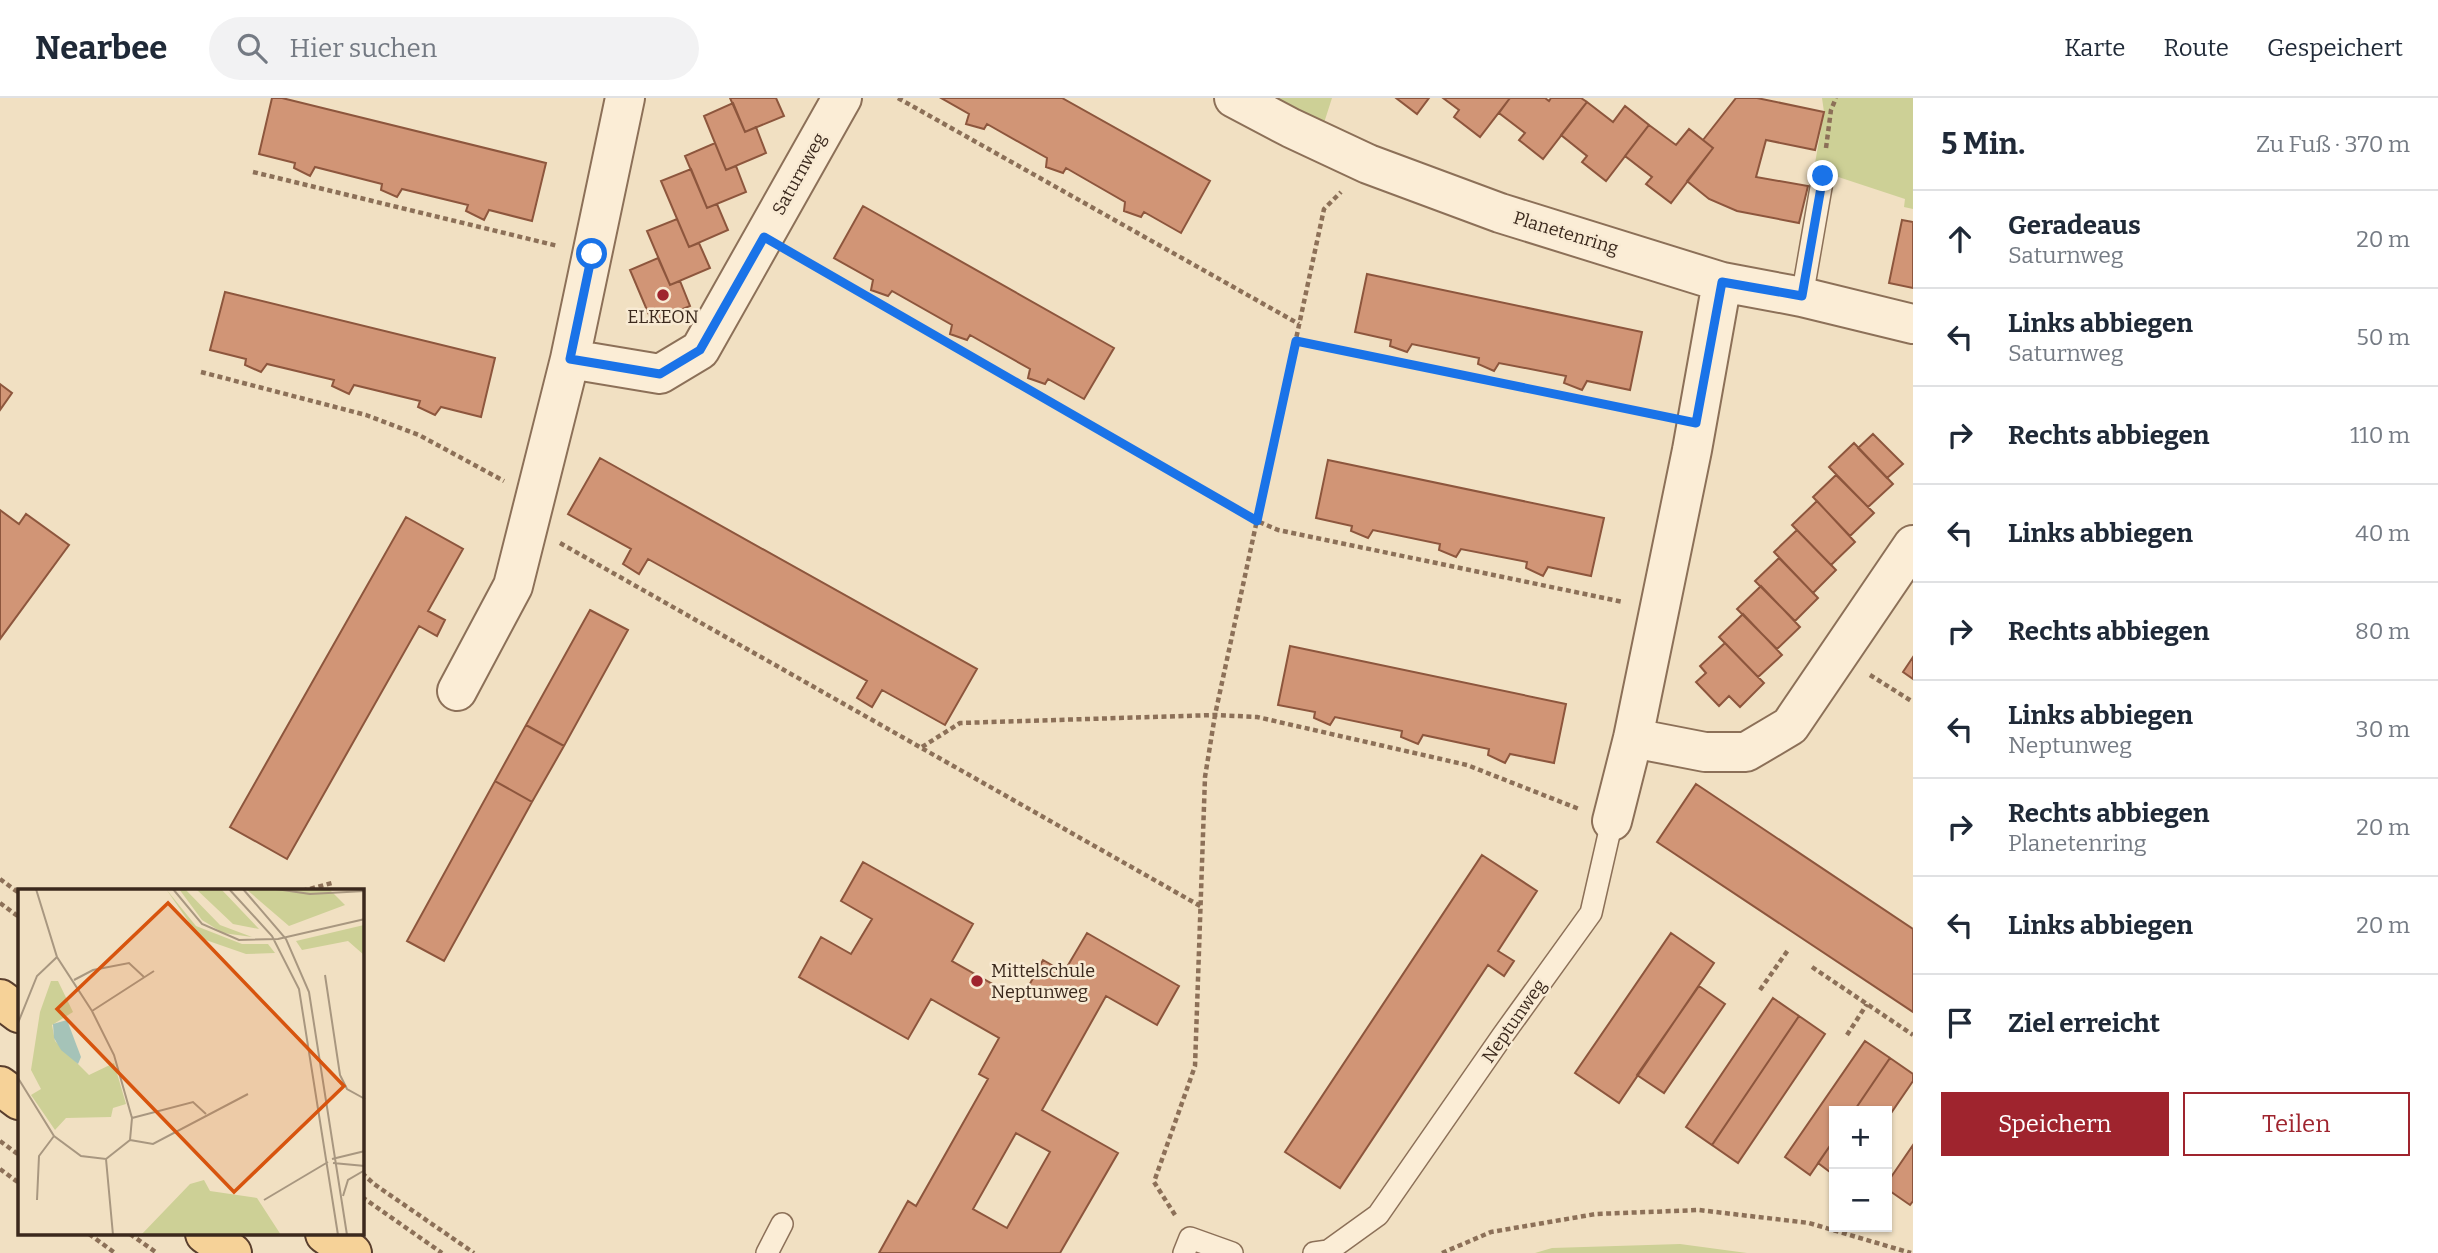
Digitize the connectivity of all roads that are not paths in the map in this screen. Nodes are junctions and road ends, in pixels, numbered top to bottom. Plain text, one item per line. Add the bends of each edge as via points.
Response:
1 (625, 98) edge
2 (842, 98) edge
3 (1234, 98) edge
4 (1823, 176) road end
5 (1722, 282) junction
6 (1802, 296) junction
7 (1913, 324) edge
8 (570, 359) junction
9 (1913, 545) edge
10 (457, 691) dead end
11 (1633, 738) junction
12 (1612, 821) joint
13 (0, 999) edge
14 (18, 1012) edge
15 (0, 1086) edge
16 (18, 1099) edge
17 (782, 1224) dead end
18 (208, 1236) edge
19 (329, 1236) edge
20 (1187, 1246) edge
21 (232, 1253) edge
22 (352, 1253) edge
23 (767, 1253) edge
24 (1232, 1253) edge
25 (1314, 1253) edge

1 - 8 street
2 - 8 street, Saturnweg via 700,350 660,374
3 - 5 street, Planetenring via 1368,164 1500,213
4 - 6 lane
5 - 6 street, Planetenring
5 - 11 street, Neptunweg
6 - 7 street, Planetenring
8 - 10 street via 513,586
9 - 11 street via 1790,726 1746,752 1705,752
11 - 12 street, Neptunweg
12 - 25 lane, Neptunweg via 1591,913 1378,1215 1328,1251
13 - 14 main road
15 - 16 main road
17 - 23 lane
18 - 21 main road
19 - 22 main road
20 - 24 lane

